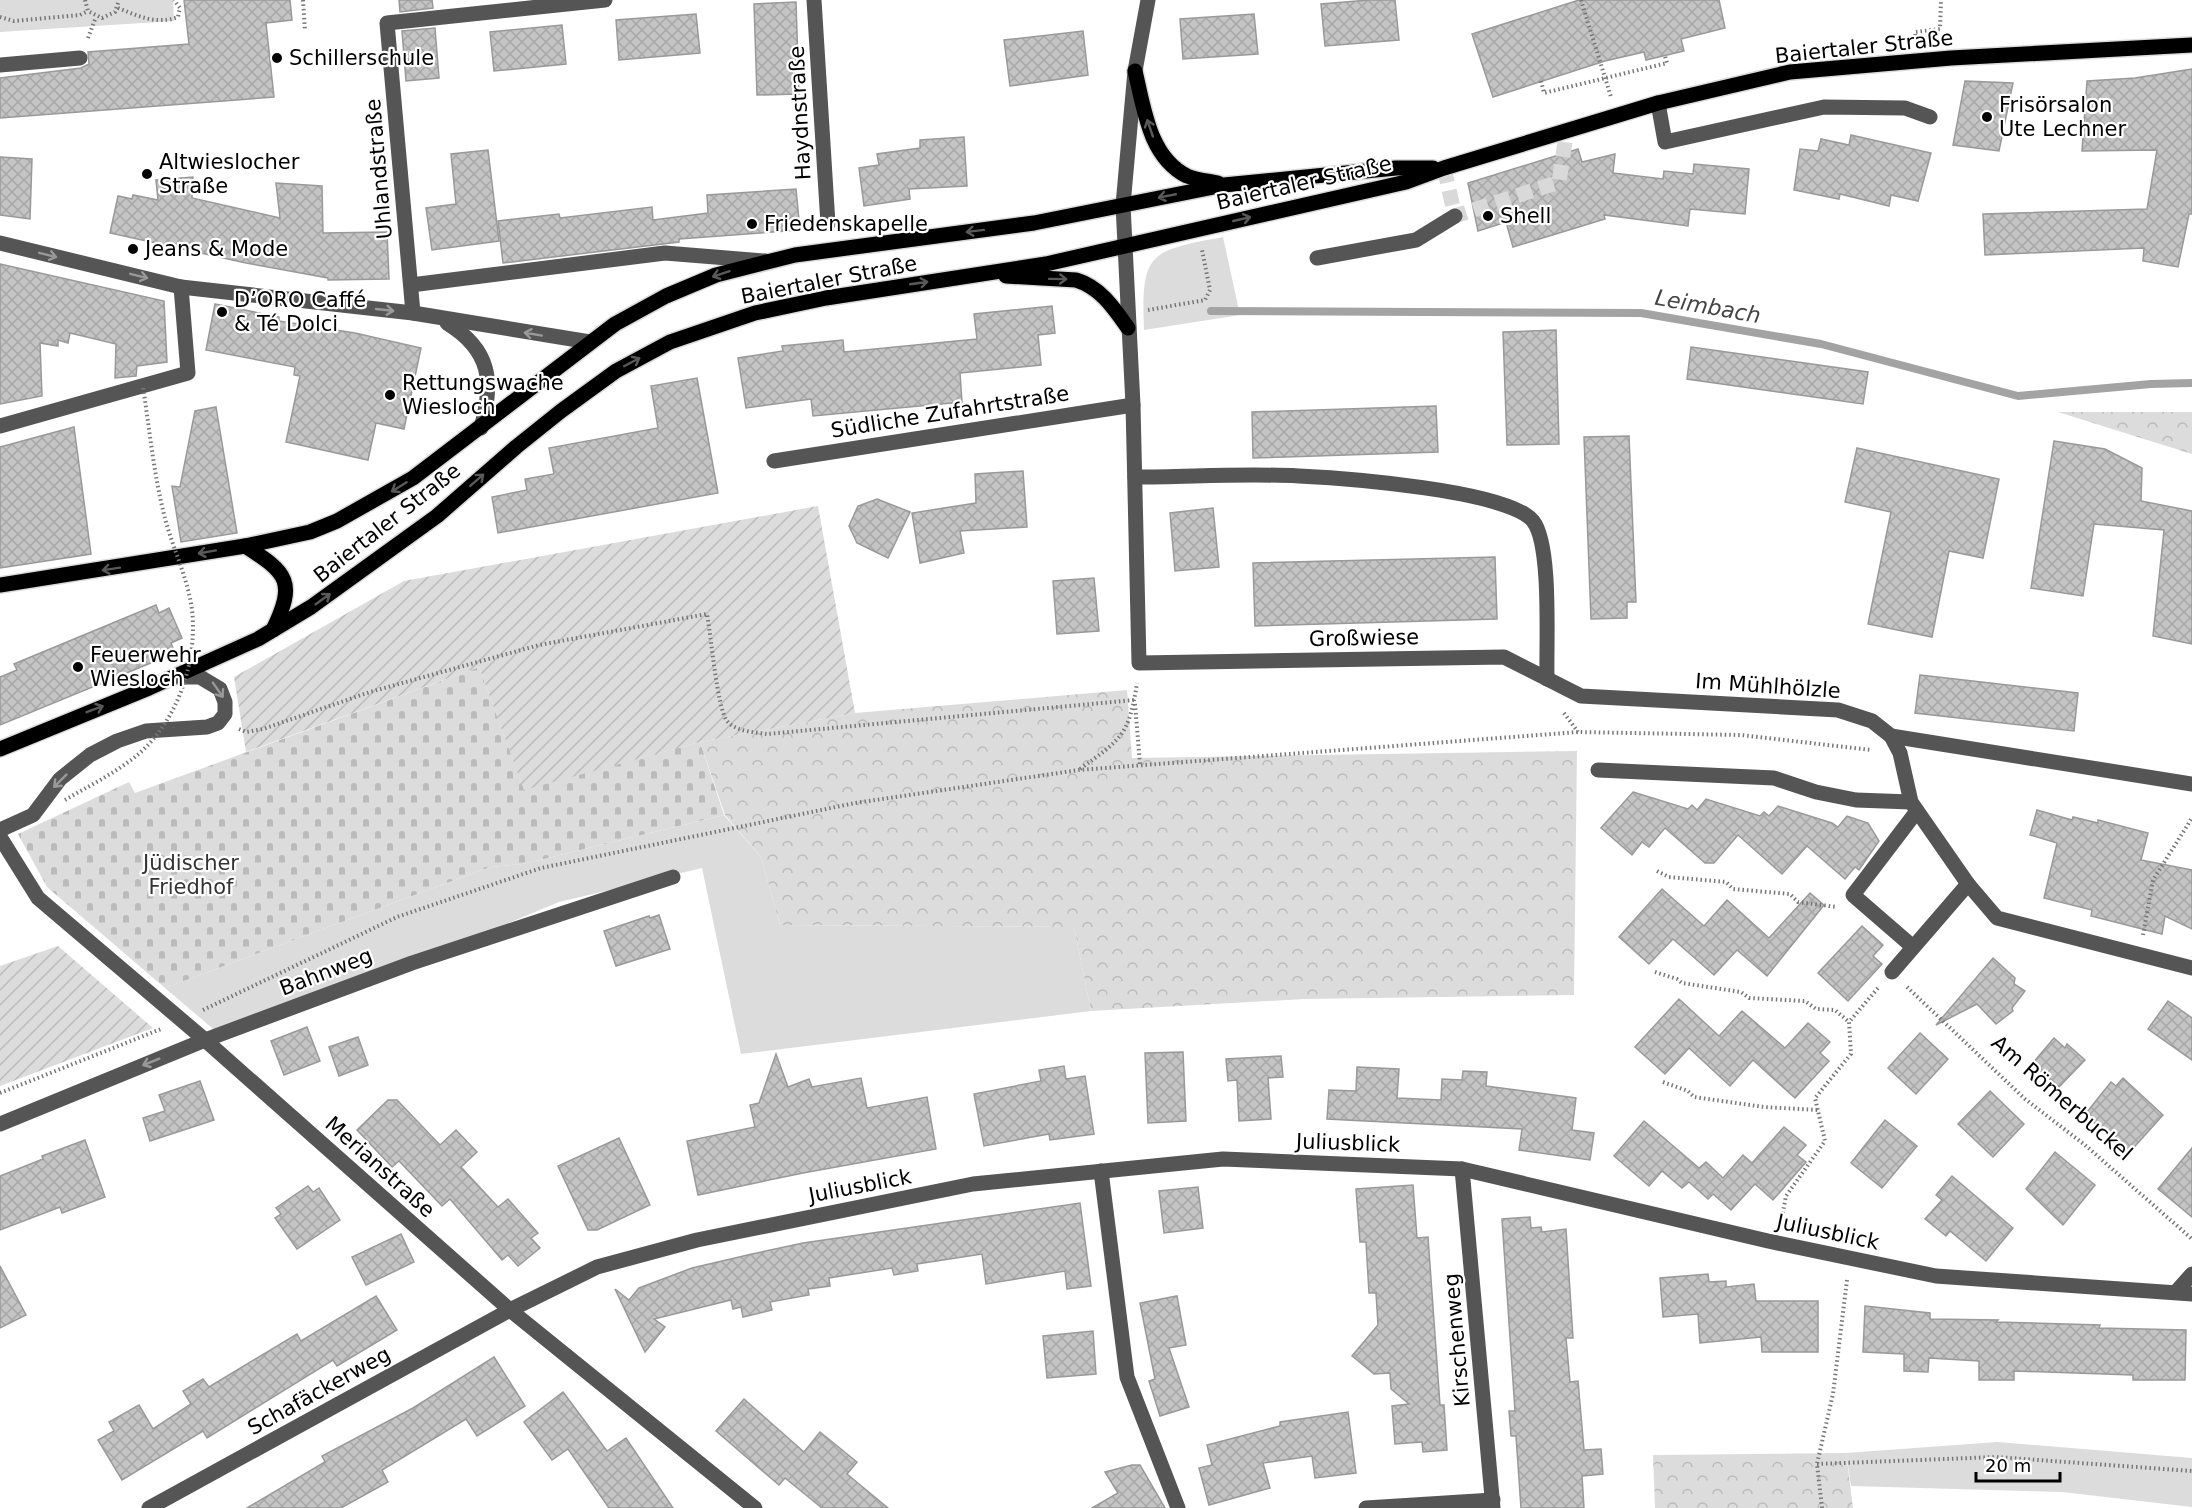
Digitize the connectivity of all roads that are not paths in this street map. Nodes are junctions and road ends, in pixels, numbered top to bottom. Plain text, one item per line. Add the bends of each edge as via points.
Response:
1 (605, 0) edge
2 (814, 0) edge
3 (1148, 0) edge
4 (2192, 45) edge
5 (80, 58) dead end
6 (0, 65) edge
7 (1135, 71) junction
8 (1658, 103) junction
9 (1930, 117) dead end
10 (1443, 168) junction
11 (1224, 185) junction
12 (1123, 205) junction
13 (1455, 216) dead end
14 (828, 224) dead end
15 (0, 243) edge
16 (1124, 247) junction
17 (1317, 258) dead end
18 (765, 261) junction
19 (979, 274) junction
20 (411, 285) junction
21 (181, 287) junction
22 (413, 313) junction
23 (442, 320) junction
24 (1128, 320) junction
25 (590, 342) junction
26 (1133, 405) junction
27 (0, 426) edge
28 (480, 428) junction
29 (774, 461) dead end
30 (1135, 477) junction
31 (245, 546) junction
32 (0, 585) edge
33 (273, 630) junction
34 (174, 677) junction
35 (1547, 679) junction
36 (1581, 696) joint
37 (40, 731) junction
38 (1891, 736) junction
39 (0, 744) edge
40 (0, 749) edge
41 (1598, 770) dead end
42 (2192, 784) edge
43 (1914, 807) junction
44 (0, 830) edge
45 (0, 837) edge
46 (673, 877) dead end
47 (1968, 884) junction
48 (1913, 947) junction
49 (2192, 968) edge
50 (1892, 972) dead end
51 (205, 1040) junction
52 (0, 1124) edge
53 (1462, 1169) junction
54 (1101, 1171) junction
55 (2192, 1274) edge
56 (2184, 1293) edge
57 (510, 1310) junction
58 (1493, 1504) edge
59 (149, 1508) edge
60 (753, 1508) edge
61 (1178, 1508) edge
62 (1366, 1508) edge

1 - 20 street, Uhlandstraße via 387,23
2 - 14 street, Haydnstraße
3 - 7 street
4 - 8 main road, Baiertaler Straße via 1951,58 1790,72
5 - 6 street
11 -> 7 main road via 1188,177 1164,158 1146,116
7 - 12 street
8 - 9 street via 1665,142 1824,107 1905,108
8 - 10 main road, Baiertaler Straße
10 - 11 main road, Baiertaler Straße via 1396,168
16 -> 10 main road, Baiertaler Straße via 1406,182
11 -> 12 main road, Baiertaler Straße
12 - 16 street
12 -> 18 main road, Baiertaler Straße via 1034,223
13 - 17 street via 1416,240
15 -> 21 street
16 - 19 main road, Baiertaler Straße
16 - 24 street
18 - 20 street via 665,253
18 -> 25 main road, Baiertaler Straße via 716,275 666,296
19 -> 24 main road via 1076,279 1104,297
33 -> 19 main road, Baiertaler Straße via 311,608 437,516 516,447 616,371 670,342 755,314 816,300
20 - 22 street, Uhlandstraße
21 -> 22 street
21 - 27 street via 188,373
22 - 23 street
25 -> 23 street
23 - 28 street via 467,337 482,357 489,391
24 - 26 street
25 - 28 main road, Baiertaler Straße
26 - 29 street, Südliche Zufahrtstraße
26 - 30 street
28 -> 31 main road, Baiertaler Straße via 366,507 310,531
30 - 35 street via 1298,476 1459,493 1510,507 1533,520 1542,541
30 - 35 street, Großwiese via 1139,663 1504,657
31 -> 32 main road, Baiertaler Straße
31 - 33 main road via 271,564 286,585 286,599
33 - 34 main road, Baiertaler Straße
37 -> 34 main road, Baiertaler Straße
34 -> 44 street via 200,677 220,689 225,714 218,723 146,731 117,741 90,755 60,779 33,815
35 - 36 street, Großwiese
36 - 38 street, Im Mühlhölzle via 1838,710 1872,721
37 - 39 main road
37 - 40 main road
38 - 42 street
38 - 43 street via 1900,753
41 - 43 street via 1774,778 1816,792
43 - 47 street
43 - 48 street via 1853,895
45 - 51 street, Merianstraße via 38,898
46 - 51 street, Bahnweg via 435,954
47 - 48 street
47 - 49 street via 1997,918
48 - 50 street
51 -> 52 street, Bahnweg
51 - 57 street, Merianstraße
53 - 54 street, Juliusblick via 1223,1159
53 - 56 street, Juliusblick via 1936,1276
53 - 58 street, Kirschenweg
54 - 57 street, Juliusblick via 973,1184 698,1240 597,1267
54 - 61 street via 1127,1377
55 - 56 street
57 - 59 street, Schafäckerweg
57 - 60 street, Merianstraße
58 - 62 street

